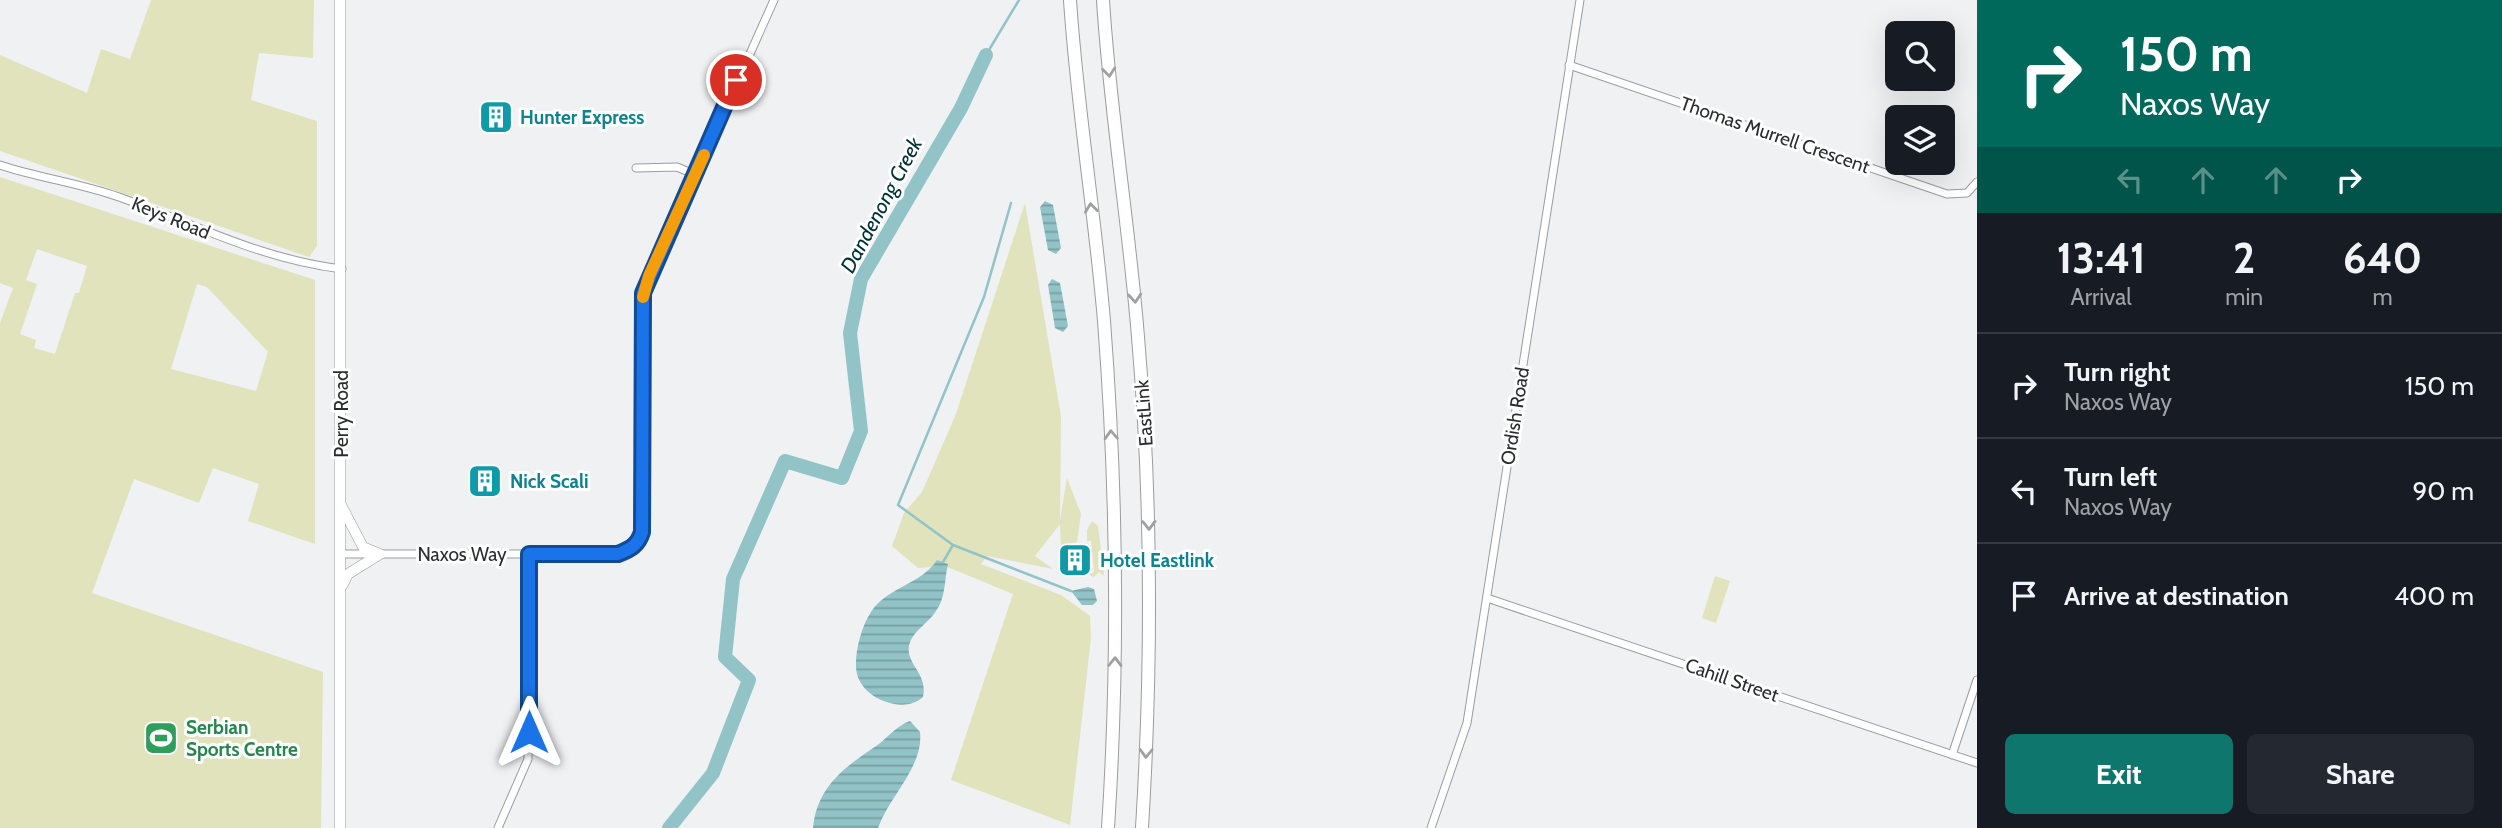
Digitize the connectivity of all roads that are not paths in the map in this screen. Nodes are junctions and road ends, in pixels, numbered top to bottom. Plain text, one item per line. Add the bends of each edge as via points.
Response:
1 (340, 0) edge
2 (774, 0) edge
3 (1070, 0) edge
4 (1580, 0) edge
5 (1103, 2) edge
6 (1569, 65) junction
7 (0, 166) edge
8 (636, 168) dead end
9 (696, 175) junction
10 (1977, 181) edge
11 (342, 269) junction
12 (341, 504) junction
13 (341, 554) junction
14 (380, 554) junction
15 (529, 554) junction
16 (341, 588) junction
17 (1487, 598) junction
18 (1977, 680) edge
19 (1952, 755) junction
20 (1977, 764) edge
21 (340, 828) edge
22 (498, 828) edge
23 (1108, 828) edge
24 (1142, 828) edge
25 (1431, 828) edge

1 - 11 main road, Perry Road
2 - 9 street, Naxos Way
23 -> 3 highway, EastLink via 1116,641 1111,436 1104,318
4 - 6 street, Ordish Road
5 -> 24 highway, EastLink via 1137,323 1147,470 1149,684
6 - 10 street, Thomas Murrell Crescent via 1947,194 1967,193
6 - 17 street, Ordish Road
7 - 11 street, Keys Road via 116,196 229,242
8 - 9 street via 677,167
9 - 15 street, Naxos Way via 643,293 639,541 618,554
11 - 12 main road, Perry Road
12 - 13 main road, Perry Road
12 - 14 main road via 363,547
13 - 14 street, Naxos Way
13 - 16 main road, Perry Road
14 - 15 street, Naxos Way
14 - 16 main road via 348,574
15 - 22 street via 528,759
16 - 21 main road, Perry Road
17 - 19 street, Cahill Street
17 - 25 street, Ordish Road via 1468,723
18 - 19 street
19 - 20 street, Cahill Street

